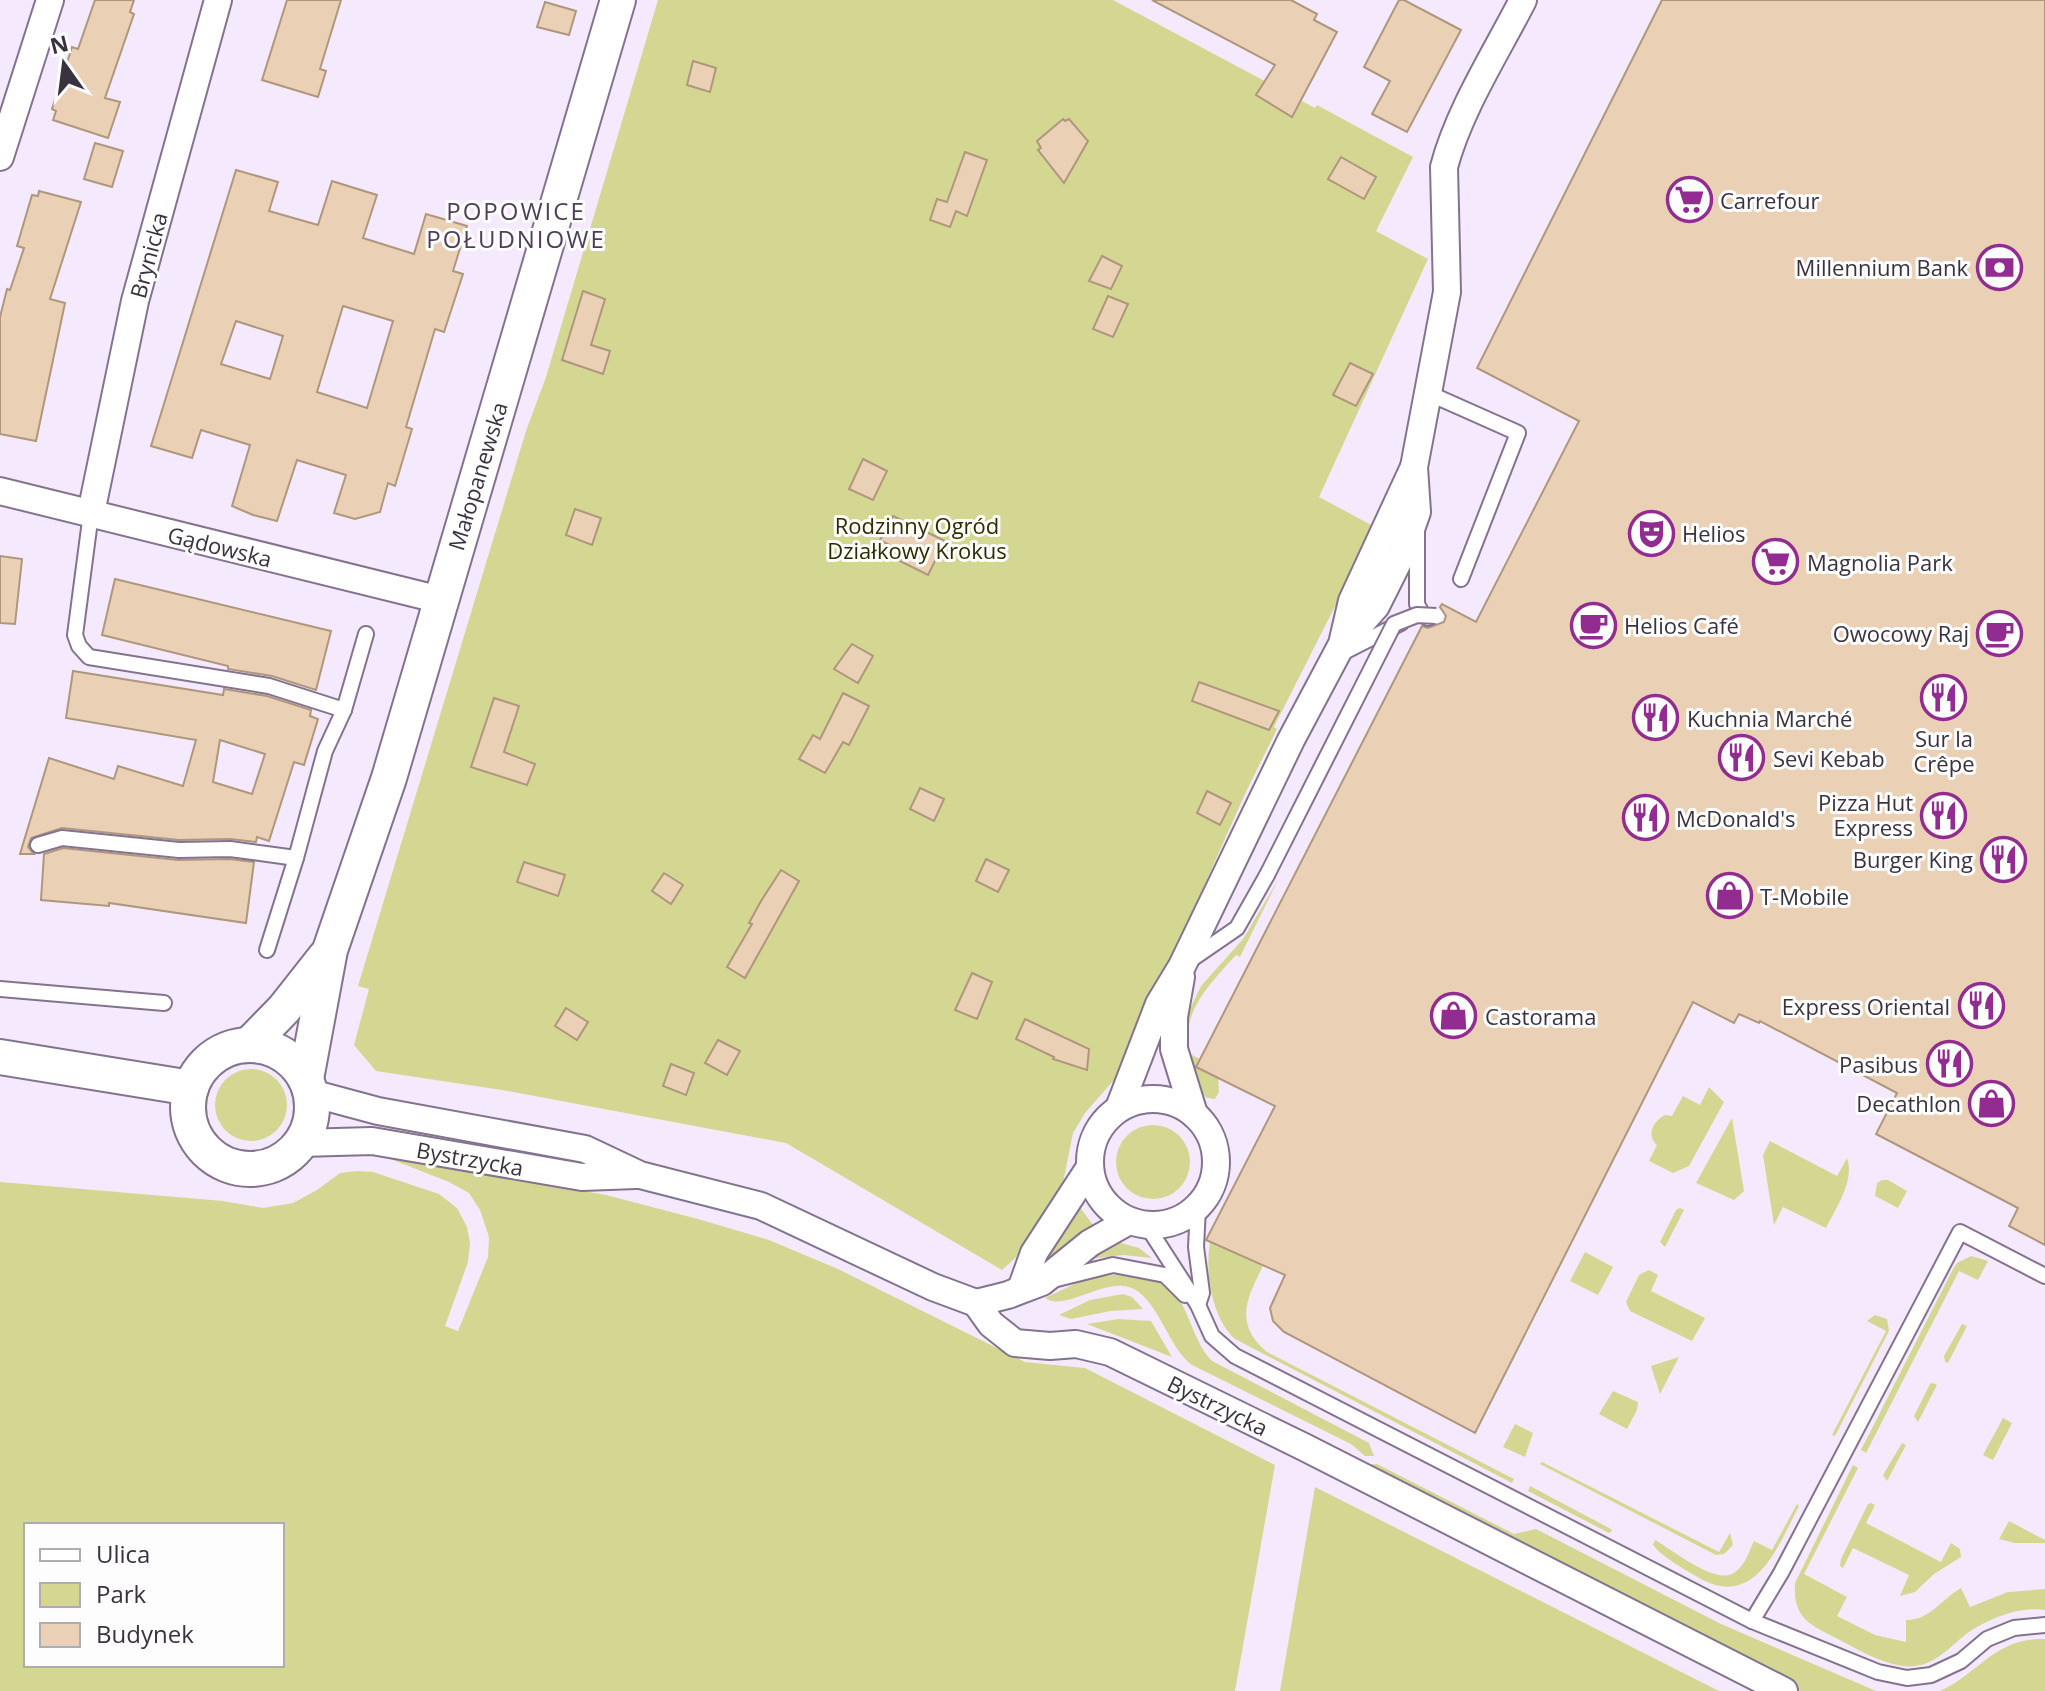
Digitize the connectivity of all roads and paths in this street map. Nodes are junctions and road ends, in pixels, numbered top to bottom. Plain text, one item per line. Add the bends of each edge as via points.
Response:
1 (50, 0) edge
2 (218, 0) edge
3 (618, 0) edge
4 (1523, 0) edge
5 (2, 145) edge
6 (1428, 393) junction
7 (1414, 467) junction
8 (0, 491) edge
9 (1417, 512) junction
10 (91, 513) junction
11 (1461, 579) dead end
12 (441, 600) junction
13 (1432, 617) junction
14 (366, 634) dead end
15 (1338, 651) junction
16 (344, 710) junction
17 (38, 845) dead end
18 (296, 858) junction
19 (267, 950) dead end
20 (330, 950) junction
21 (1182, 966) junction
22 (0, 989) edge
23 (164, 1003) dead end
24 (249, 1045) junction
25 (0, 1057) edge
26 (308, 1086) junction
27 (191, 1088) junction
28 (1119, 1108) junction
29 (1194, 1114) junction
30 (301, 1143) junction
31 (1090, 1167) junction
32 (640, 1175) junction
33 (1198, 1208) junction
34 (1138, 1223) junction
35 (2045, 1276) edge
36 (1031, 1286) junction
37 (976, 1303) junction
38 (1198, 1305) junction
39 (1752, 1621) junction
40 (2045, 1625) edge
41 (1784, 1691) edge

1 - 5 street
2 - 10 street, Brynicka via 135,301
3 - 12 street, Małopanewska
4 - 6 street via 1444,167 1447,292
6 - 7 street
6 - 11 lane via 1518,433
7 - 9 street
7 - 15 street via 1352,601
8 - 10 street, Gądowska
9 - 13 lane via 1417,604 1422,614
9 - 15 street via 1376,606
10 - 12 street, Gądowska
10 - 16 lane via 75,635 89,657 269,686
12 - 20 street, Małopanewska via 389,778
13 - 15 lane via 1413,619
13 - 21 lane, bridge via 1417,615 1394,624 1237,928
14 - 16 lane
15 - 21 street
16 - 18 lane via 325,751
17 - 18 lane via 62,838
18 - 19 lane
20 - 24 street, Małopanewska
20 - 26 street, Małopanewska
21 - 28 street via 1159,1004
21 - 29 street via 1174,1049
22 - 23 lane
24 - 26 street via 282,1054
24 - 27 street via 213,1058
25 - 27 street
26 - 30 street via 312,1110
26 - 32 street, Bystrzycka via 378,1111 585,1149
27 - 30 street via 192,1127 214,1158 251,1169 270,1166
28 - 29 street via 1157,1098
28 - 31 street via 1099,1128
29 - 33 street via 1215,1149 1210,1189
30 - 32 street, Bystrzycka via 372,1141 582,1177
31 - 34 street via 1102,1200
31 - 36 street via 1034,1253
32 - 37 street, Bystrzycka via 761,1206
33 - 34 street via 1166,1224
33 - 38 lane
34 - 36 street via 1090,1243
34 - 38 lane
35 - 39 lane via 1960,1232
36 - 37 street
36 - 38 lane via 1113,1265 1165,1275
37 - 41 street, Bystrzycka via 1015,1343 1076,1344 1110,1352
38 - 39 lane via 1212,1336 1235,1356
39 - 40 lane via 1878,1672 1907,1678 1941,1671 1987,1639 2014,1628

